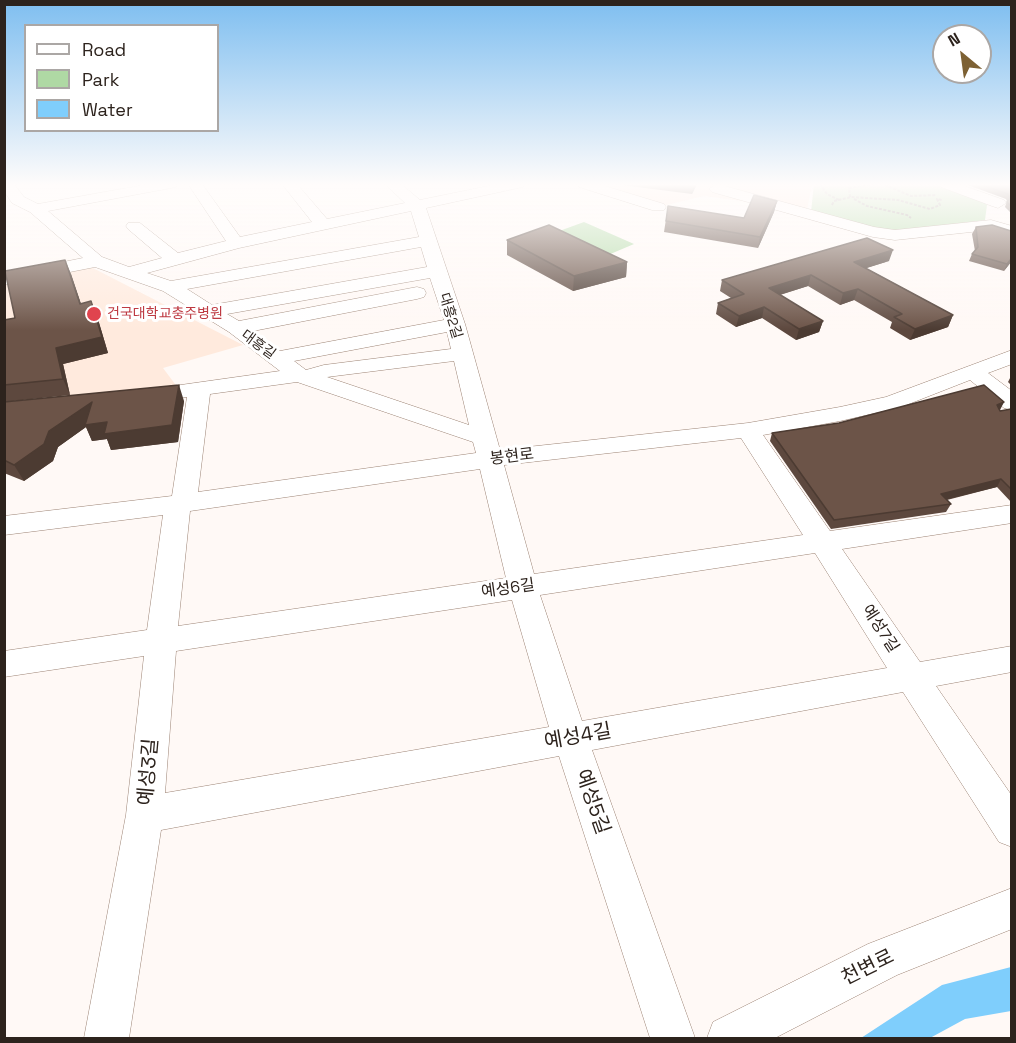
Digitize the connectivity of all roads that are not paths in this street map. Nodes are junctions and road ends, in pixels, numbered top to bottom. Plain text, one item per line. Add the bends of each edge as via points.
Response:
1 (58, 233) edge
2 (142, 233) edge
3 (229, 233) edge
4 (286, 233) edge
5 (426, 233) edge
6 (878, 233) edge
7 (917, 233) edge
8 (428, 241) junction
9 (236, 243) junction
10 (176, 260) junction
11 (96, 261) junction
12 (130, 272) junction
13 (439, 279) junction
14 (4, 280) edge
15 (170, 286) junction
16 (209, 311) junction
17 (455, 324) junction
18 (236, 328) junction
19 (461, 354) junction
20 (1011, 356) edge
21 (276, 358) junction
22 (974, 372) junction
23 (302, 376) junction
24 (199, 390) junction
25 (130, 397) edge
26 (1011, 403) edge
27 (748, 430) junction
28 (488, 449) junction
29 (181, 503) junction
30 (4, 510) edge
31 (1011, 514) edge
32 (39, 521) junction
33 (4, 526) edge
34 (4, 538) edge
35 (822, 542) junction
36 (523, 587) junction
37 (161, 641) junction
38 (1011, 659) edge
39 (4, 664) edge
40 (911, 676) junction
41 (570, 738) junction
42 (145, 815) junction
43 (1011, 829) edge
44 (1011, 908) edge
45 (106, 1038) edge
46 (672, 1038) edge
47 (729, 1038) edge

1 - 11 street, 대흥길
2 - 10 street
3 - 9 street
4 - 9 street
5 - 8 street, 대흥2길
6 - 7 street
8 - 13 street, 대흥2길
8 - 15 street
9 - 10 street
10 - 12 street
11 - 12 street, 대흥길
11 - 14 street
12 - 15 street, 대흥길
13 - 16 street
13 - 17 street, 대흥2길
13 - 18 street
15 - 16 street, 대흥길
16 - 18 street, 대흥길
17 - 19 street, 대흥2길
17 - 21 street
18 - 21 street, 대흥길
19 - 23 street
19 - 28 street, 대흥2길
20 - 22 street, 봉현로
21 - 23 street, 대흥길
22 - 26 street
22 - 27 street, 봉현로 via 893,402
23 - 24 street
23 - 28 street, 대흥길
24 - 25 street
24 - 29 street, 예성3길
27 - 28 street, 봉현로
27 - 35 street, 예성7길
28 - 29 street, 봉현로
28 - 36 street, 예성5길
29 - 32 street, 봉현로
29 - 37 street, 예성3길
30 - 32 street
31 - 35 street, 예성6길
32 - 33 street, 봉현로
32 - 34 street
35 - 36 street, 예성6길
35 - 40 street, 예성7길
36 - 37 street, 예성6길
36 - 41 street, 예성5길
37 - 39 street, 예성6길
37 - 42 street, 예성3길
38 - 40 street, 예성4길
40 - 41 street, 예성4길
40 - 43 street, 예성7길
41 - 42 street, 예성4길
41 - 46 street, 예성5길
42 - 45 street, 예성3길
44 - 47 street, 천변로 via 884,959

